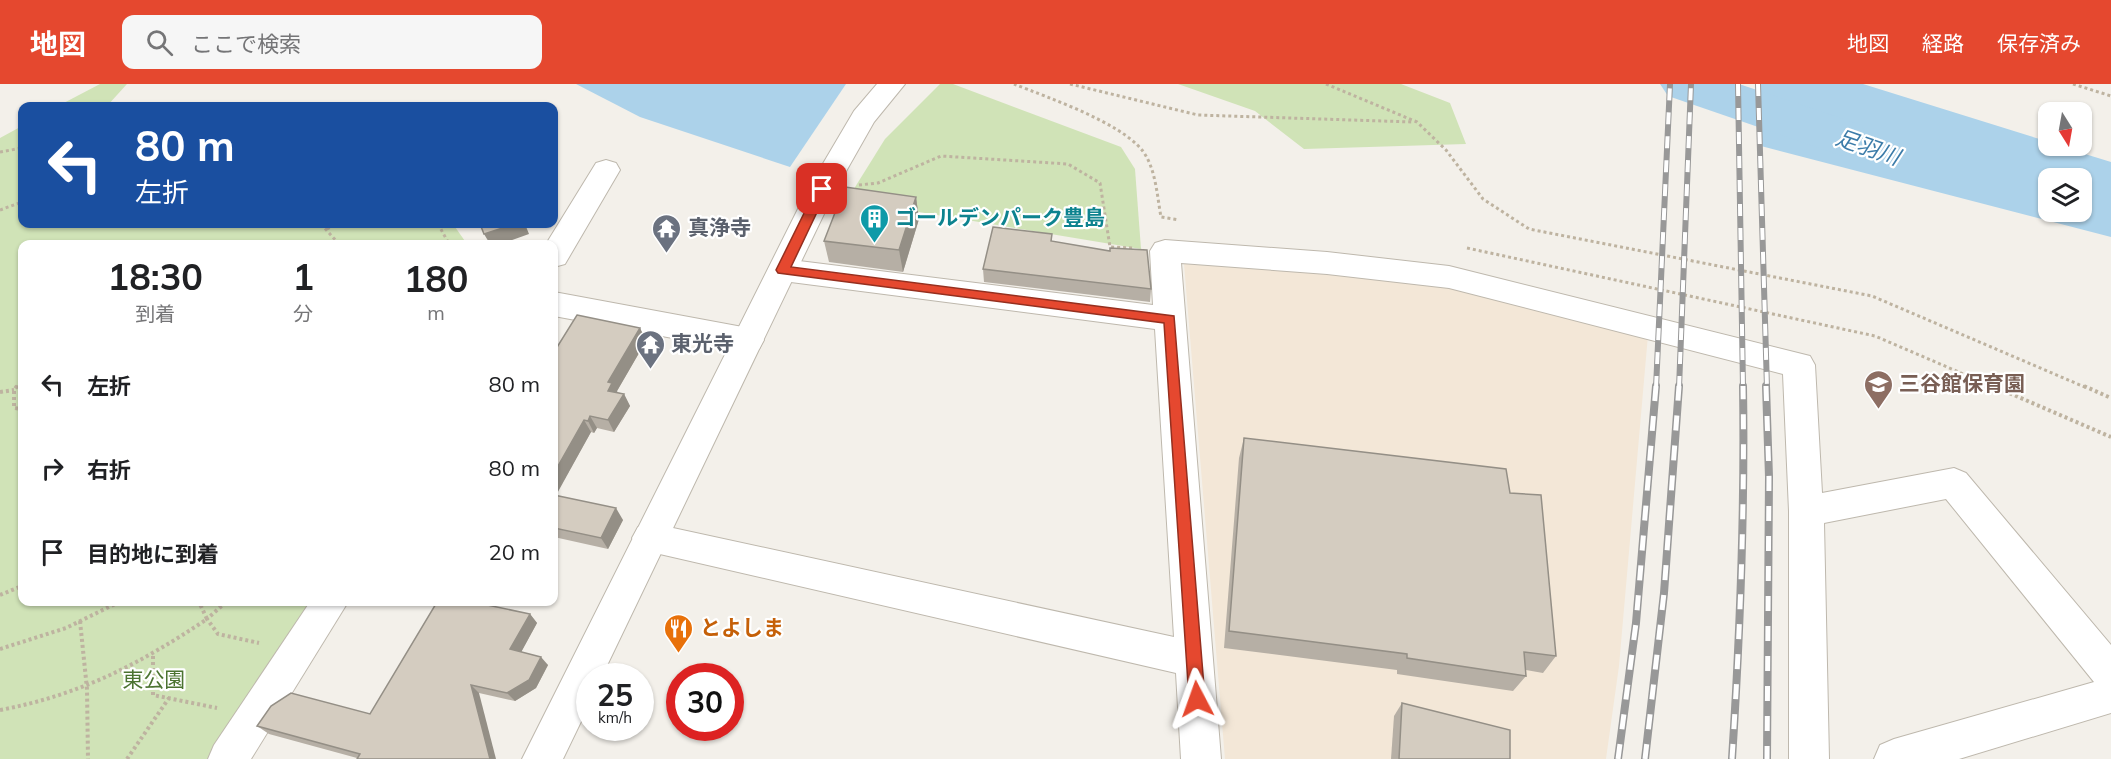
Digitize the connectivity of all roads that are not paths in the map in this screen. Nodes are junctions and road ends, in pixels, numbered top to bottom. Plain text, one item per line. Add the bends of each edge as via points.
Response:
1 (892, 84) edge
2 (606, 170) dead end
3 (558, 249) edge
4 (783, 270) junction
5 (558, 305) edge
6 (1170, 319) junction
7 (748, 340) junction
8 (1806, 511) junction
9 (650, 538) junction
10 (327, 606) edge
11 (1194, 659) junction
12 (2111, 674) edge
13 (2111, 695) edge
14 (228, 759) edge
15 (542, 759) edge
16 (1201, 759) edge
17 (1809, 759) edge
18 (1894, 759) edge

1 - 4 street via 864,117 822,189
2 - 3 street
4 - 6 street
4 - 7 street
5 - 7 street
6 - 8 street via 1165,251 1449,277 1799,365
6 - 11 street
7 - 9 street
8 - 12 street via 1954,483
8 - 17 street
9 - 11 street
9 - 15 street
10 - 14 street
11 - 16 street
13 - 18 street

